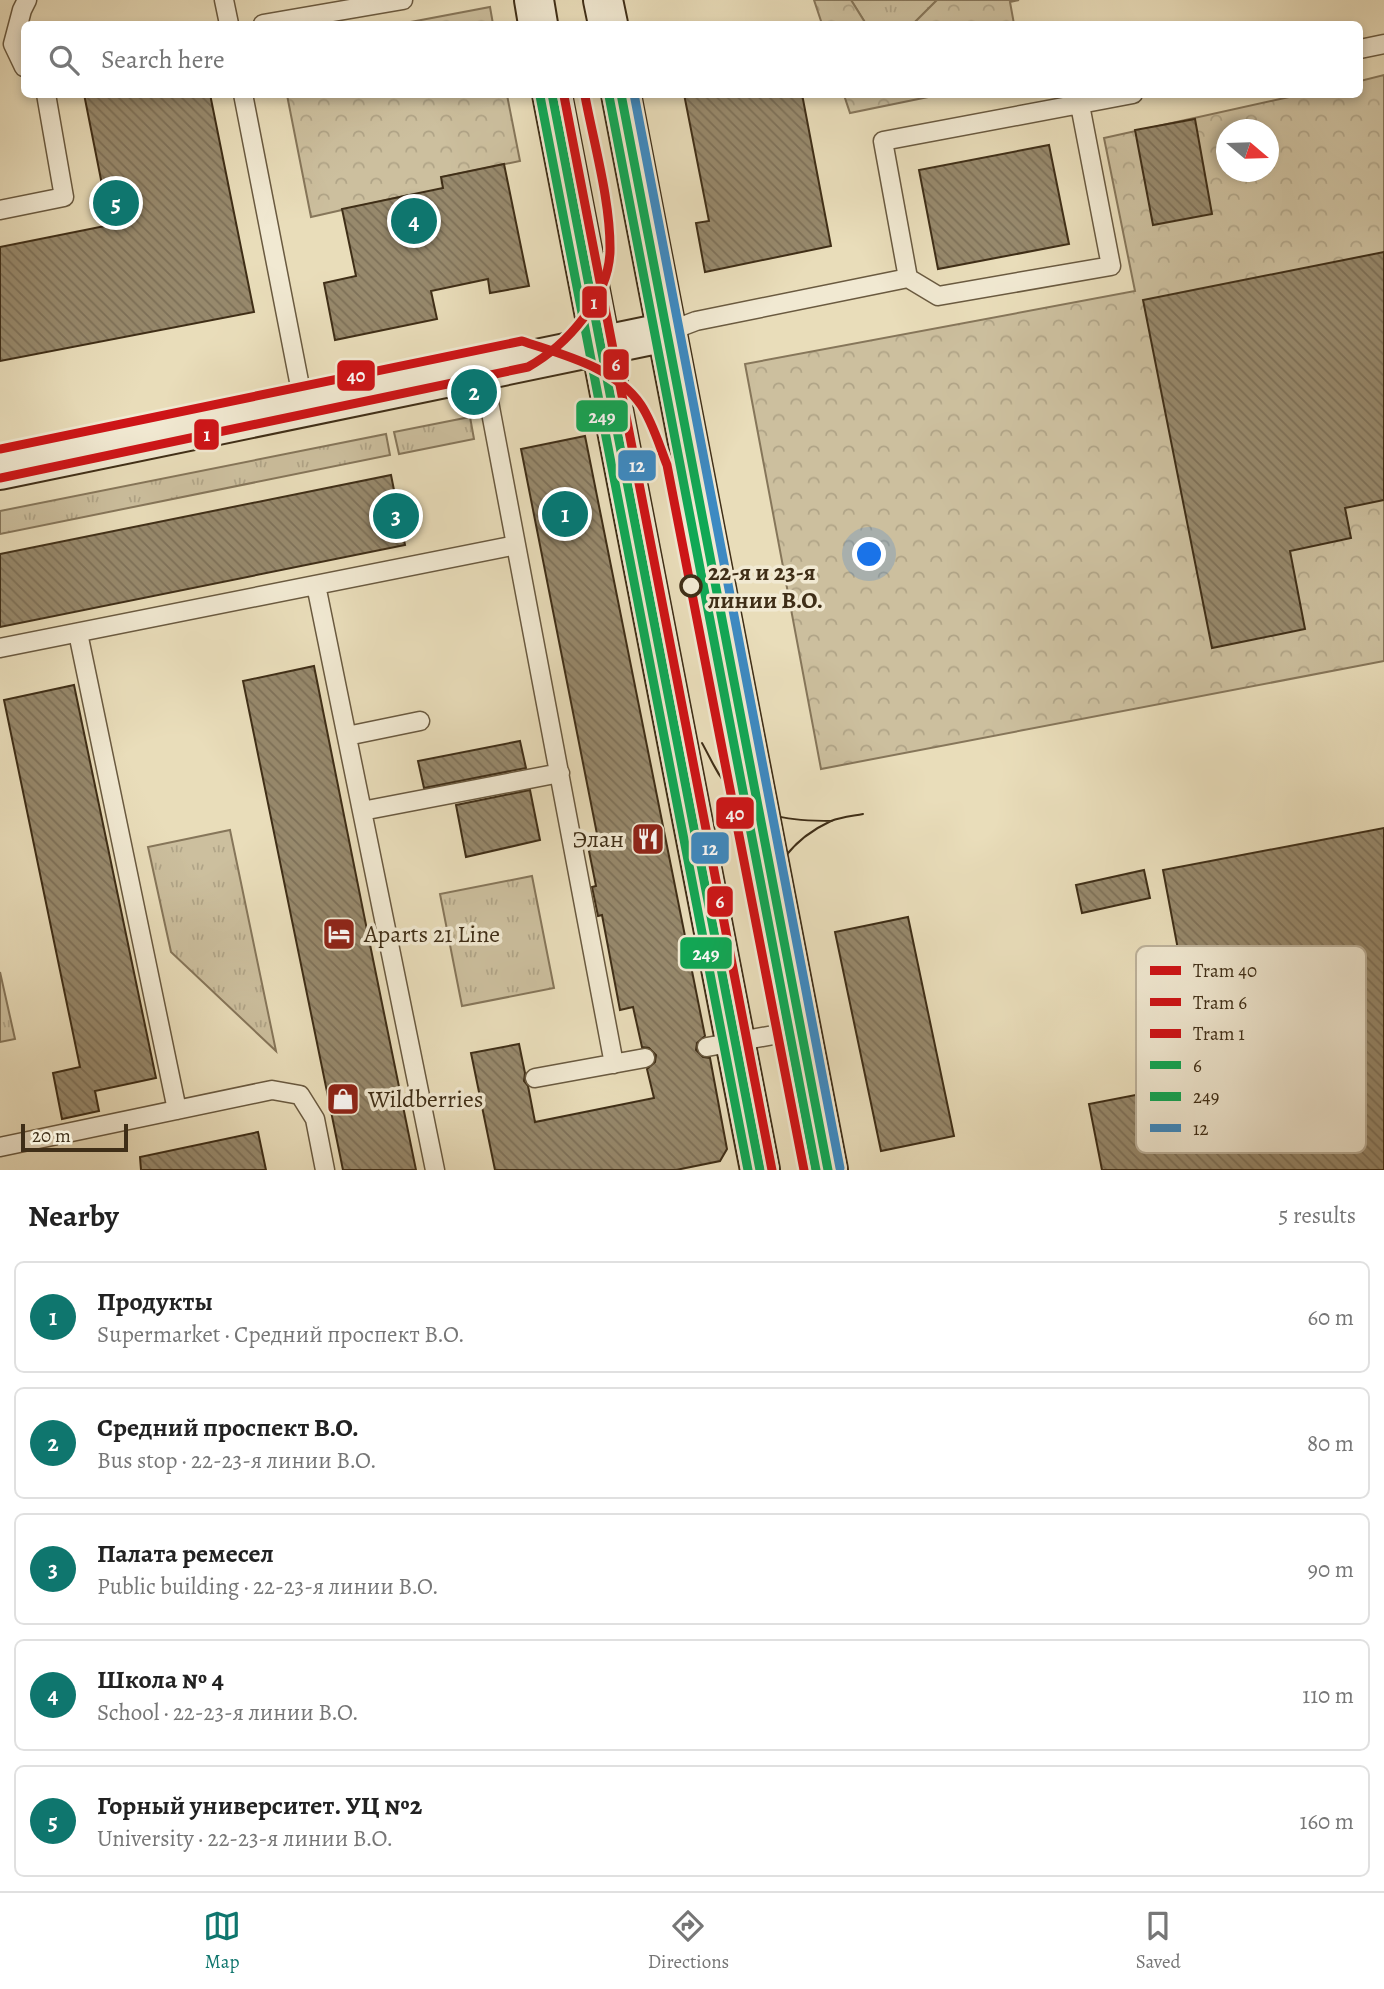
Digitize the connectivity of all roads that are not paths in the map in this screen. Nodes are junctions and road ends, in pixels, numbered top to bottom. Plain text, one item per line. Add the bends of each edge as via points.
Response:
1 (27, 0) edge
2 (224, 0) edge
3 (403, 0) edge
4 (534, 0) edge
5 (603, 0) edge
6 (228, 21) edge
7 (280, 21) edge
8 (538, 21) edge
9 (607, 21) edge
10 (1384, 44) edge
11 (1363, 48) edge
12 (21, 61) edge
13 (47, 98) edge
14 (244, 98) edge
15 (553, 98) edge
16 (622, 98) edge
17 (1114, 98) edge
18 (1080, 105) junction
19 (0, 211) edge
20 (908, 278) junction
21 (667, 332) junction
22 (601, 346) junction
23 (482, 370) junction
24 (304, 407) junction
25 (0, 470) edge
26 (516, 545) junction
27 (316, 585) junction
28 (78, 633) junction
29 (0, 648) edge
30 (420, 722) dead end
31 (347, 736) junction
32 (560, 773) junction
33 (362, 811) junction
34 (801, 1030) junction
35 (721, 1044) junction
36 (645, 1058) dead end
37 (614, 1063) junction
38 (535, 1079) dead end
39 (177, 1110) junction
40 (0, 1147) edge
41 (325, 1170) edge
42 (435, 1170) edge
43 (760, 1170) edge
44 (828, 1170) edge

1 - 12 lane via 13,44
2 - 6 lane
3 - 7 lane
4 - 8 main road
5 - 9 main road
10 - 11 lane
13 - 19 lane via 64,197
14 - 24 lane
15 - 22 main road
16 - 21 main road
17 - 18 lane
18 - 20 lane via 883,141
18 - 20 lane via 1111,266 938,296
20 - 21 lane via 709,318
21 - 22 main road
21 - 34 main road
22 - 23 main road
22 - 35 main road
23 - 24 main road
23 - 26 lane
24 - 25 main road
26 - 27 lane
26 - 32 lane
27 - 28 lane
27 - 31 lane
28 - 29 lane
28 - 39 lane
30 - 31 lane
31 - 33 lane
32 - 33 lane
32 - 37 lane
33 - 42 lane
34 - 35 lane
34 - 44 main road
35 - 43 main road
36 - 37 lane
37 - 38 lane
39 - 40 lane
39 - 41 lane via 272,1090 300,1095 315,1119

